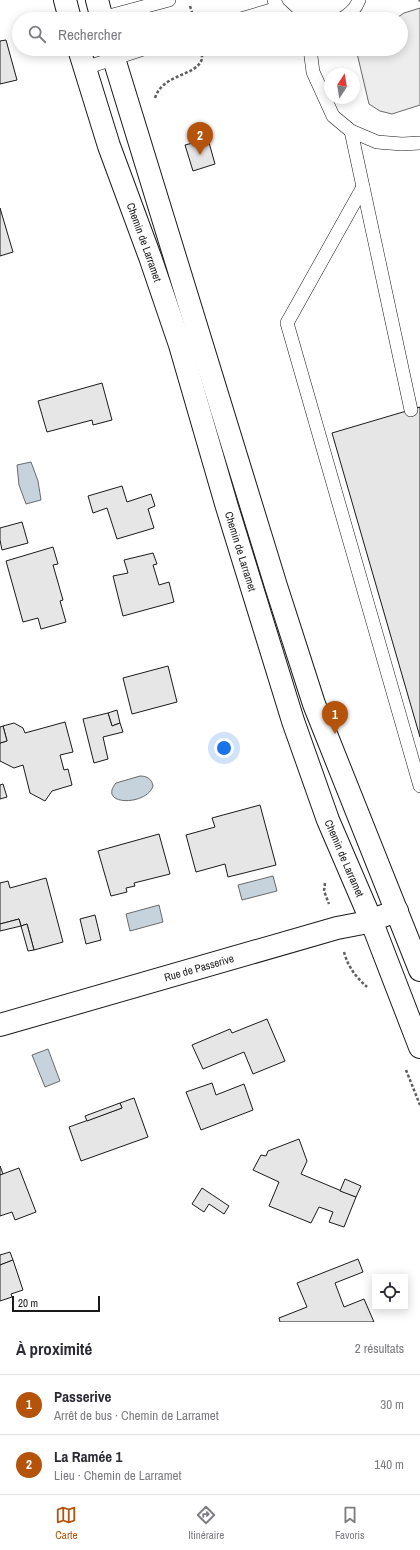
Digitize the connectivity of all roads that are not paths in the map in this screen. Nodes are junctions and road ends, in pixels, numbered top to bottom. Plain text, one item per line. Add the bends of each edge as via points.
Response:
1 (65, 0) edge
2 (169, 0) edge
3 (359, 0) edge
4 (276, 4) edge
5 (68, 12) edge
6 (110, 12) edge
7 (257, 12) edge
8 (283, 12) edge
9 (350, 12) edge
10 (98, 56) edge
11 (114, 56) edge
12 (311, 56) edge
13 (82, 58) edge
14 (351, 131) junction
15 (420, 143) edge
16 (363, 186) junction
17 (411, 410) dead end
18 (420, 786) edge
19 (397, 911) junction
20 (371, 920) junction
21 (420, 970) edge
22 (0, 1025) edge
23 (420, 1047) edge

1 - 5 main road
2 - 6 lane
3 - 9 lane
4 - 7 lane
4 - 8 lane
10 - 13 lane
11 - 19 main road, Chemin de Larramet via 314,704
12 - 14 lane via 313,72 333,116
13 - 20 main road, Chemin de Larramet via 108,146 180,345 224,499 293,721 328,820
14 - 15 lane via 377,142
14 - 16 lane
16 - 17 lane
16 - 18 lane via 287,323
19 - 20 main road, Rue de Passerive
19 - 21 main road, Chemin de Larramet
20 - 22 main road, Rue de Passerive
20 - 23 main road, Chemin de Larramet

